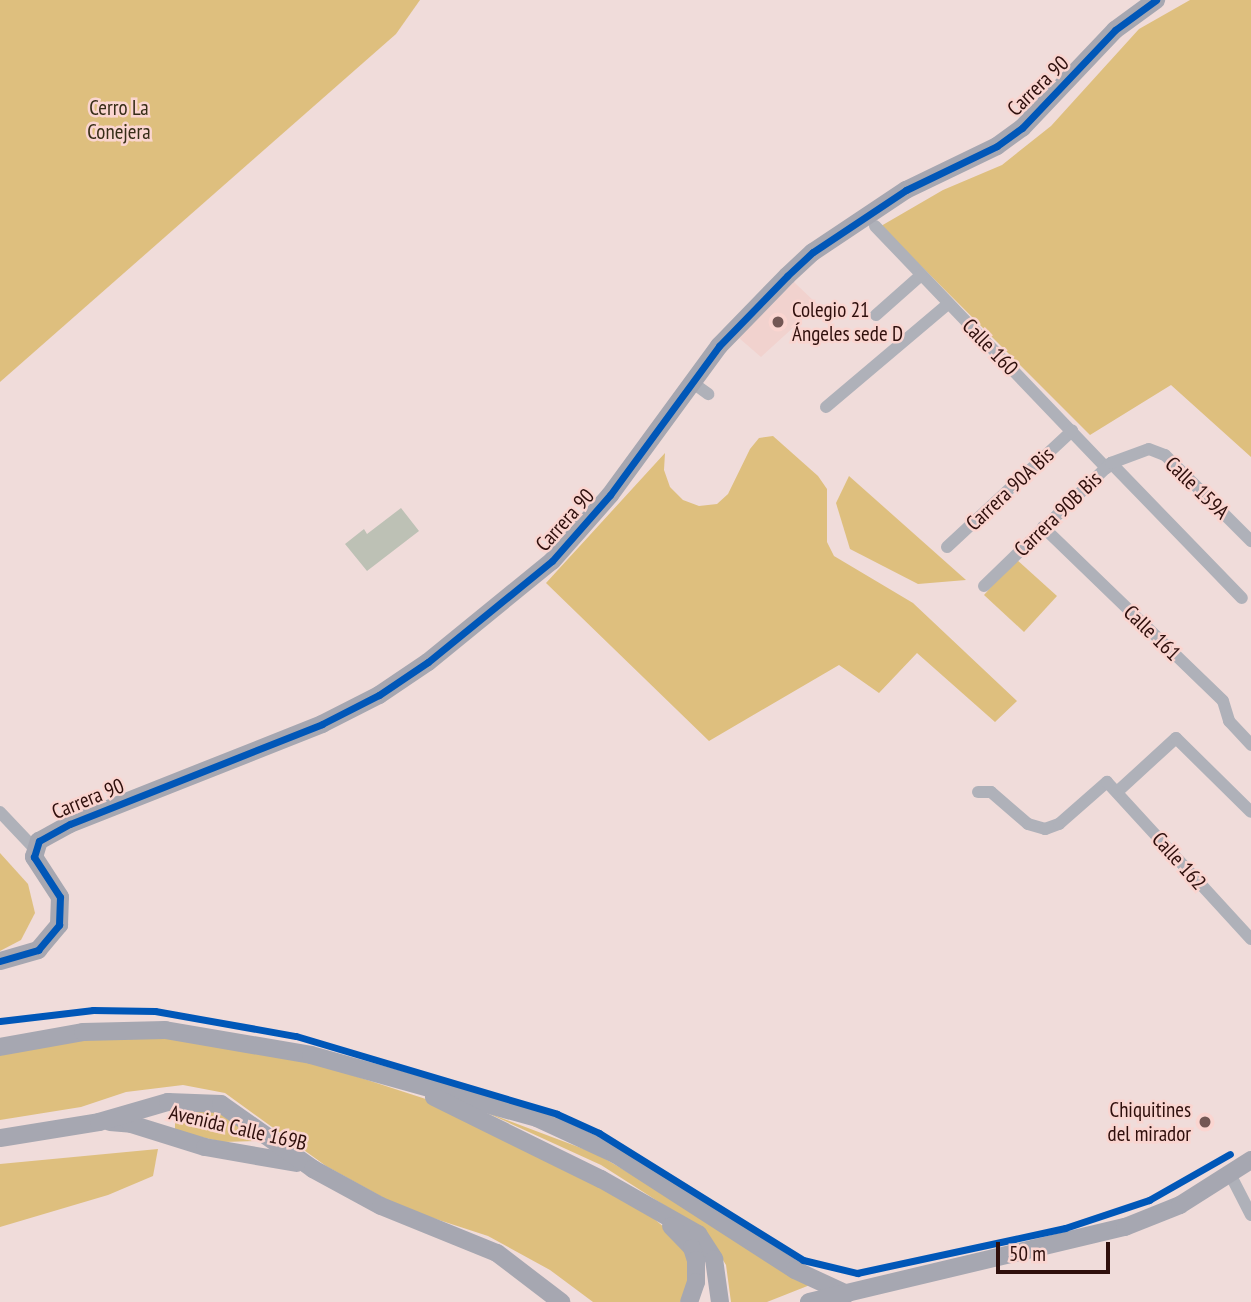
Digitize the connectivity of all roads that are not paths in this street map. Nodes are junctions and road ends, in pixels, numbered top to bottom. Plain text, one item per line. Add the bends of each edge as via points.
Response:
1 (1156, 0) edge
2 (875, 226) dead end
3 (921, 275) junction
4 (948, 304) junction
5 (876, 315) dead end
6 (693, 383) junction
7 (708, 394) dead end
8 (826, 407) dead end
9 (1072, 432) junction
10 (1137, 451) joint
11 (1109, 465) junction
12 (1043, 527) junction
13 (1251, 541) edge
14 (947, 547) dead end
15 (984, 586) dead end
16 (1242, 598) dead end
17 (1251, 746) edge
18 (978, 792) dead end
19 (1117, 792) junction
20 (0, 812) edge
21 (1251, 813) edge
22 (34, 848) junction
23 (1251, 939) edge
24 (0, 961) edge
25 (0, 1047) edge
26 (386, 1074) junction
27 (99, 1122) junction
28 (0, 1138) edge
29 (1251, 1160) edge
30 (313, 1169) junction
31 (1230, 1174) junction
32 (601, 1179) junction
33 (1251, 1215) edge
34 (545, 1287) junction
35 (847, 1294) junction
36 (561, 1302) edge
37 (572, 1302) edge
38 (689, 1302) edge
39 (720, 1302) edge
40 (809, 1302) edge

1 - 6 main road, Carrera 90 via 1115,30 1048,105 997,146 906,190 813,252 724,340
2 - 3 street, Calle 160
3 - 4 street, Calle 160
3 - 5 street
4 - 8 street
4 - 9 street, Calle 160
6 - 7 street
6 - 22 main road, Carrera 90 via 610,495 552,561 428,662 379,695 322,724 70,824 45,836
9 - 11 street, Calle 160
9 - 14 street, Carrera 90A Bis
10 - 11 street, Carrera 90B Bis
10 - 13 street, Calle 159A via 1149,449 1165,455
11 - 12 street, Carrera 90B Bis
11 - 16 street, Calle 160
12 - 15 street, Carrera 90B Bis
12 - 17 street, Calle 161 via 1223,701 1228,721
18 - 19 street, Calle 162 via 991,792 1028,824 1045,829 1059,824 1107,782
19 - 21 street via 1176,738
19 - 23 street, Calle 162
20 - 22 street
22 - 24 main road via 38,866 60,897 59,925 38,950
25 - 26 main road via 83,1031 165,1030 254,1043
26 - 32 main road
26 - 35 main road via 537,1118 595,1142 795,1270
27 - 28 main road
27 - 30 main road, Avenida Calle 169B via 131,1124 205,1147 262,1154
27 - 30 main road, Avenida Calle 169B via 168,1102 214,1101 242,1115
29 - 31 main road
30 - 34 main road, Avenida Calle 169B via 381,1206 497,1253
31 - 33 street
31 - 35 main road via 1180,1205 1125,1227
32 - 38 main road via 672,1227 692,1248 697,1271
32 - 39 main road via 698,1234 716,1266
34 - 36 main road, Avenida Calle 169B
34 - 37 main road
35 - 40 main road

